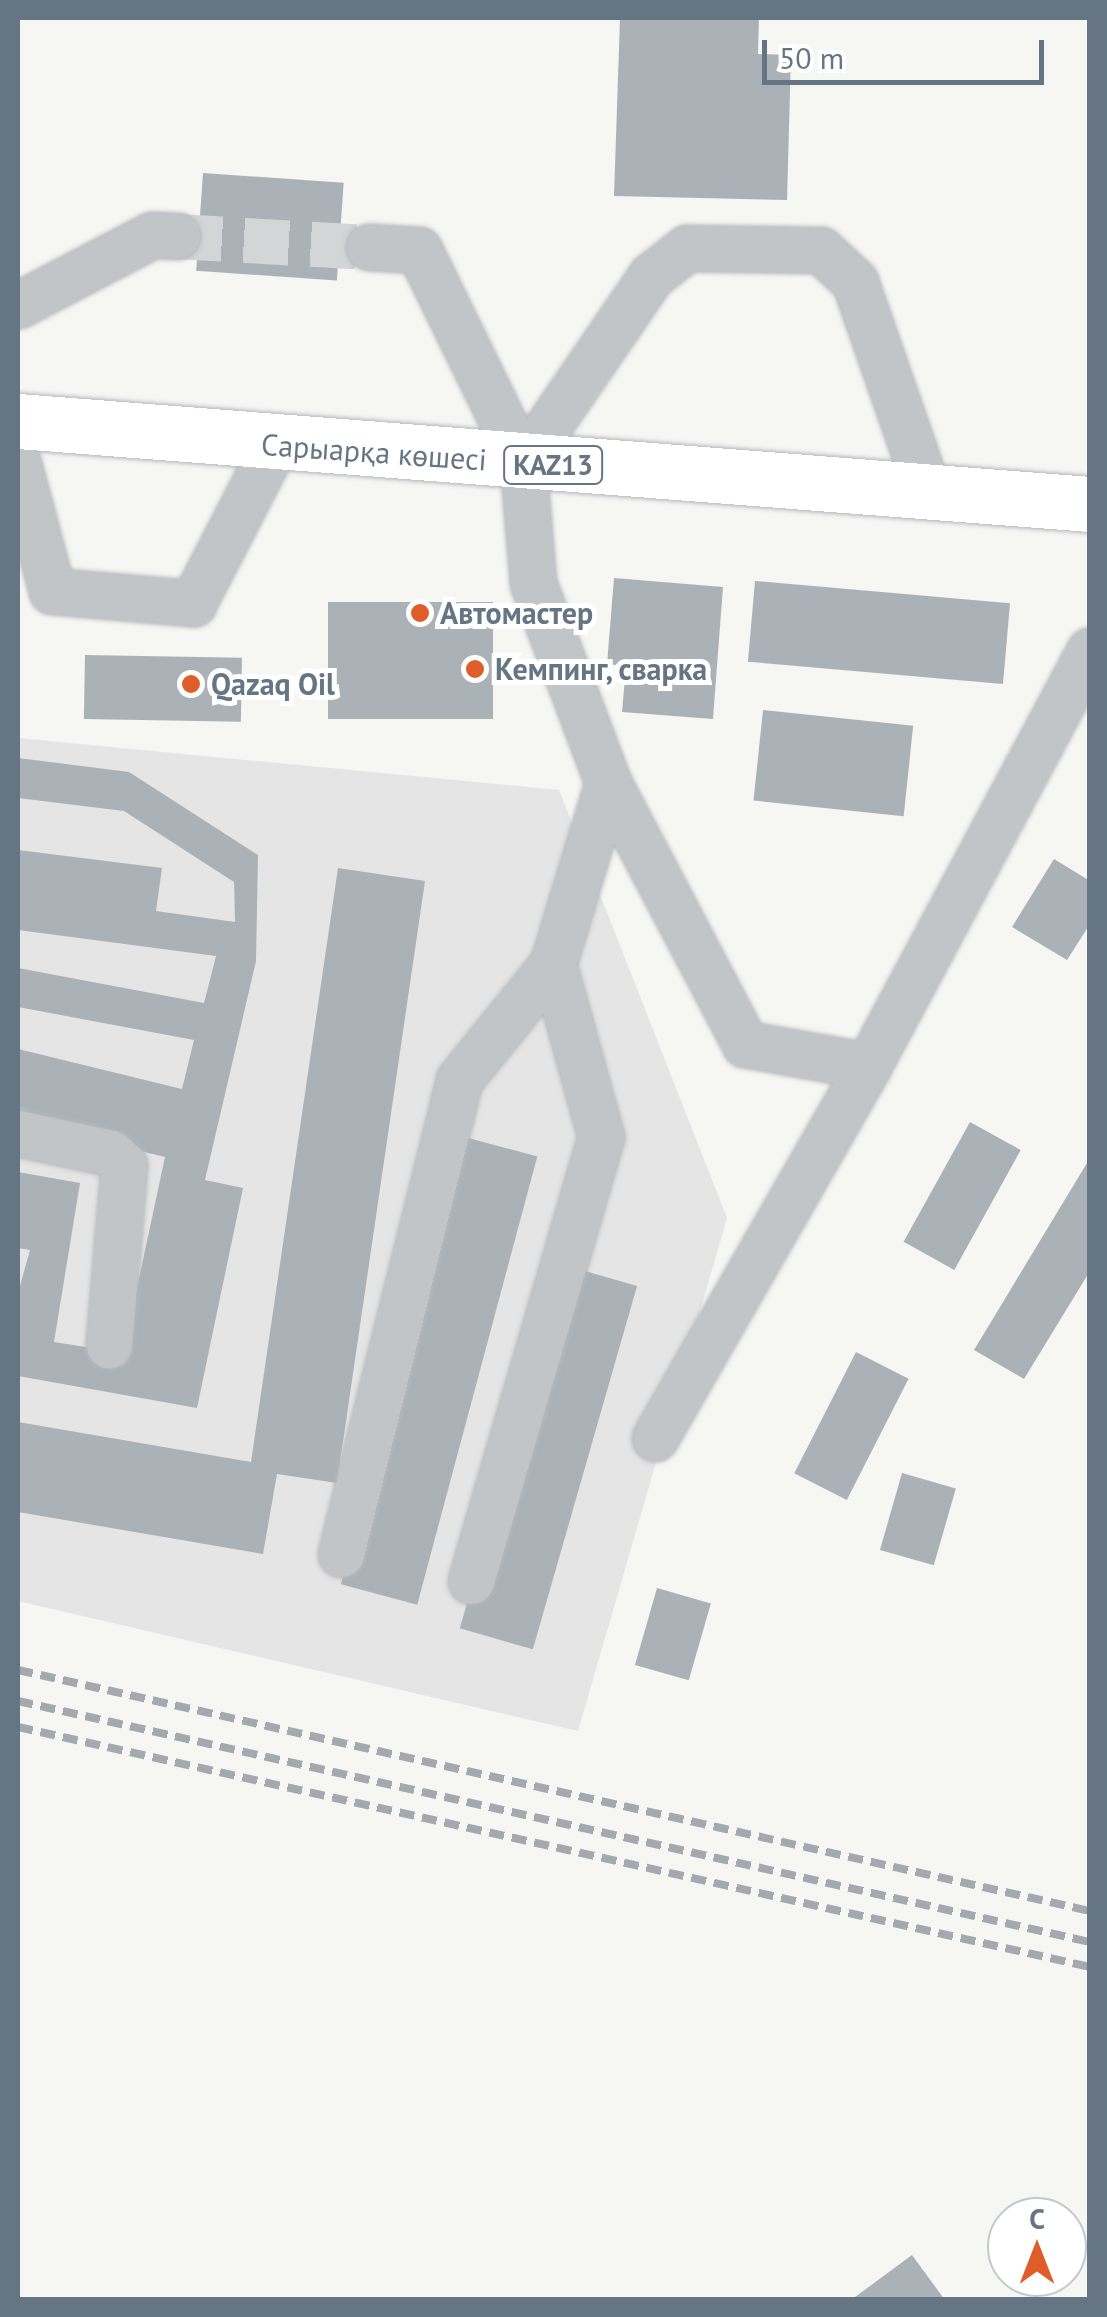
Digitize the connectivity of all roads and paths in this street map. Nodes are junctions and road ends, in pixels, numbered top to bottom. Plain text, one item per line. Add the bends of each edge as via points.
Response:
1 (178, 236) tunnel mouth
2 (370, 247) tunnel mouth
3 (18, 305) edge
4 (18, 421) edge
5 (274, 444) junction
6 (522, 463) junction
7 (18, 464) edge
8 (928, 492) junction
9 (1090, 504) edge
10 (1090, 651) edge
11 (608, 783) junction
12 (552, 964) junction
13 (868, 1066) junction
14 (18, 1133) edge
15 (109, 1346) dead end
16 (655, 1438) dead end
17 (341, 1554) dead end
18 (471, 1581) dead end

1 - 3 lane via 152,235
2 - 6 lane via 419,250
4 - 5 main road, Сарыарқа көшесі / KAZ13
5 - 6 main road, Сарыарқа көшесі / KAZ13
5 - 7 lane via 193,603 52,591
6 - 8 main road, Сарыарқа көшесі / KAZ13
6 - 8 lane via 650,276 687,248 821,250 855,282
6 - 11 lane via 533,583
8 - 9 main road, Сарыарқа көшесі / KAZ13
10 - 13 lane
11 - 12 lane
11 - 13 lane via 746,1044
12 - 17 lane via 459,1080
12 - 18 lane via 600,1136
13 - 16 lane
14 - 15 lane via 111,1153 124,1165

